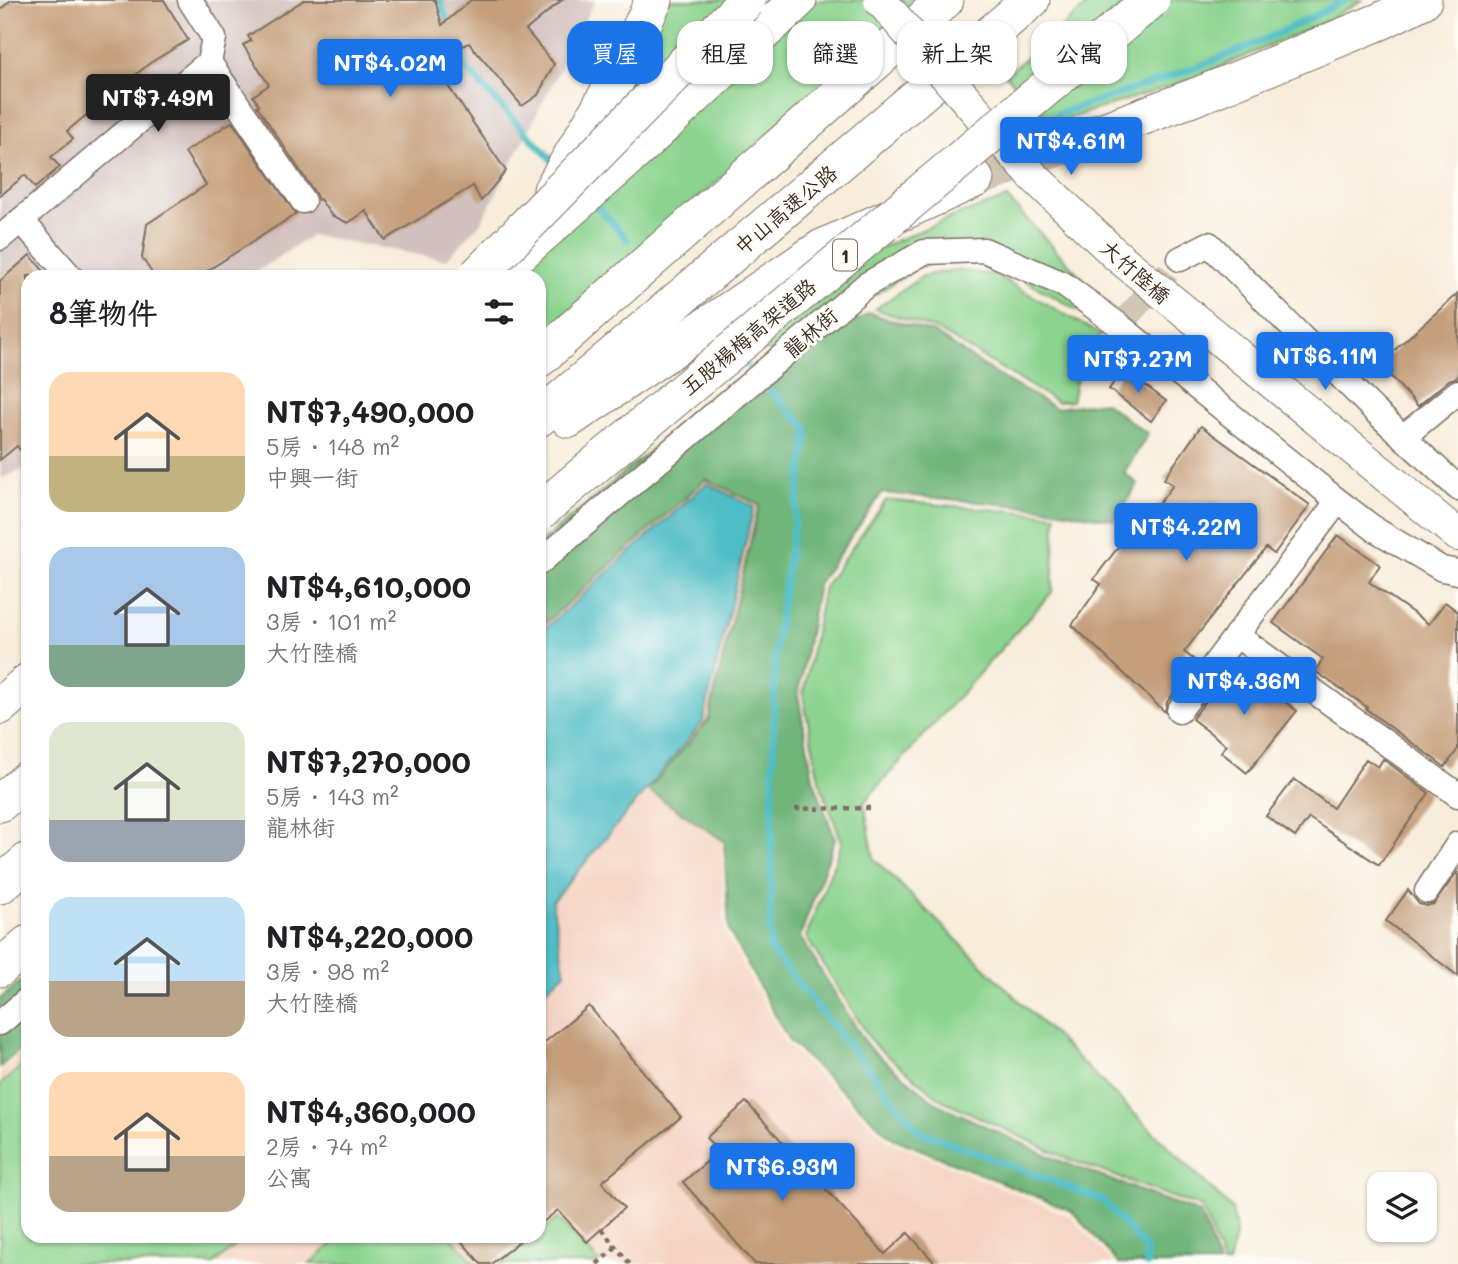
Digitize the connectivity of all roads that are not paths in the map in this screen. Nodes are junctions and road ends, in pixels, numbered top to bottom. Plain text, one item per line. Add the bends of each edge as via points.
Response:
1 (190, 0) edge
2 (654, 0) edge
3 (747, 0) edge
4 (798, 0) edge
5 (880, 0) edge
6 (945, 0) edge
7 (1031, 0) edge
8 (1152, 0) edge
9 (1401, 0) edge
10 (1423, 0) edge
11 (1320, 45) junction
12 (209, 62) junction
13 (1074, 142) tunnel mouth
14 (975, 179) tunnel mouth
15 (303, 201) dead end
16 (21, 220) junction
17 (0, 238) edge
18 (1180, 259) tunnel mouth
19 (65, 270) edge
20 (483, 270) edge
21 (495, 270) edge
22 (498, 270) edge
23 (546, 353) edge
24 (1458, 393) edge
25 (546, 412) edge
26 (546, 435) edge
27 (1404, 437) junction
28 (1458, 488) edge
29 (1338, 501) junction
30 (546, 506) edge
31 (1458, 534) edge
32 (546, 558) edge
33 (1458, 572) edge
34 (1236, 635) junction
35 (21, 688) edge
36 (0, 706) edge
37 (1180, 711) dead end
38 (21, 785) edge
39 (1458, 795) edge
40 (0, 803) edge
41 (1458, 844) edge
42 (21, 867) edge
43 (0, 886) edge
44 (1427, 891) dead end
45 (21, 950) edge
46 (0, 968) edge
47 (21, 1005) edge
48 (0, 1023) edge

1 - 12 street via 214,37
2 - 21 highway via 616,80 560,178
3 - 20 highway, bridge
4 - 22 highway via 623,163
5 - 31 main road, 大竹陸橋, bridge via 1032,175 1115,254
6 - 23 highway
7 - 25 highway, 中山高速公路
8 - 30 highway, 五股楊梅高架道路 / 1, bridge
9 - 11 highway
10 - 11 highway
11 - 13 highway
12 - 15 street
12 - 16 street
14 - 26 highway via 822,248
16 - 17 street
16 - 19 street
18 - 27 street via 1209,244
24 - 27 street
27 - 28 street
29 - 32 street, 龍林街 via 1124,321 1063,284 984,250 924,252 866,285
29 - 33 street, 龍林街 via 1441,569
29 - 34 street
34 - 37 street
34 - 39 street
35 - 36 highway
38 - 40 highway
41 - 44 street
42 - 43 highway
45 - 46 highway
47 - 48 street

